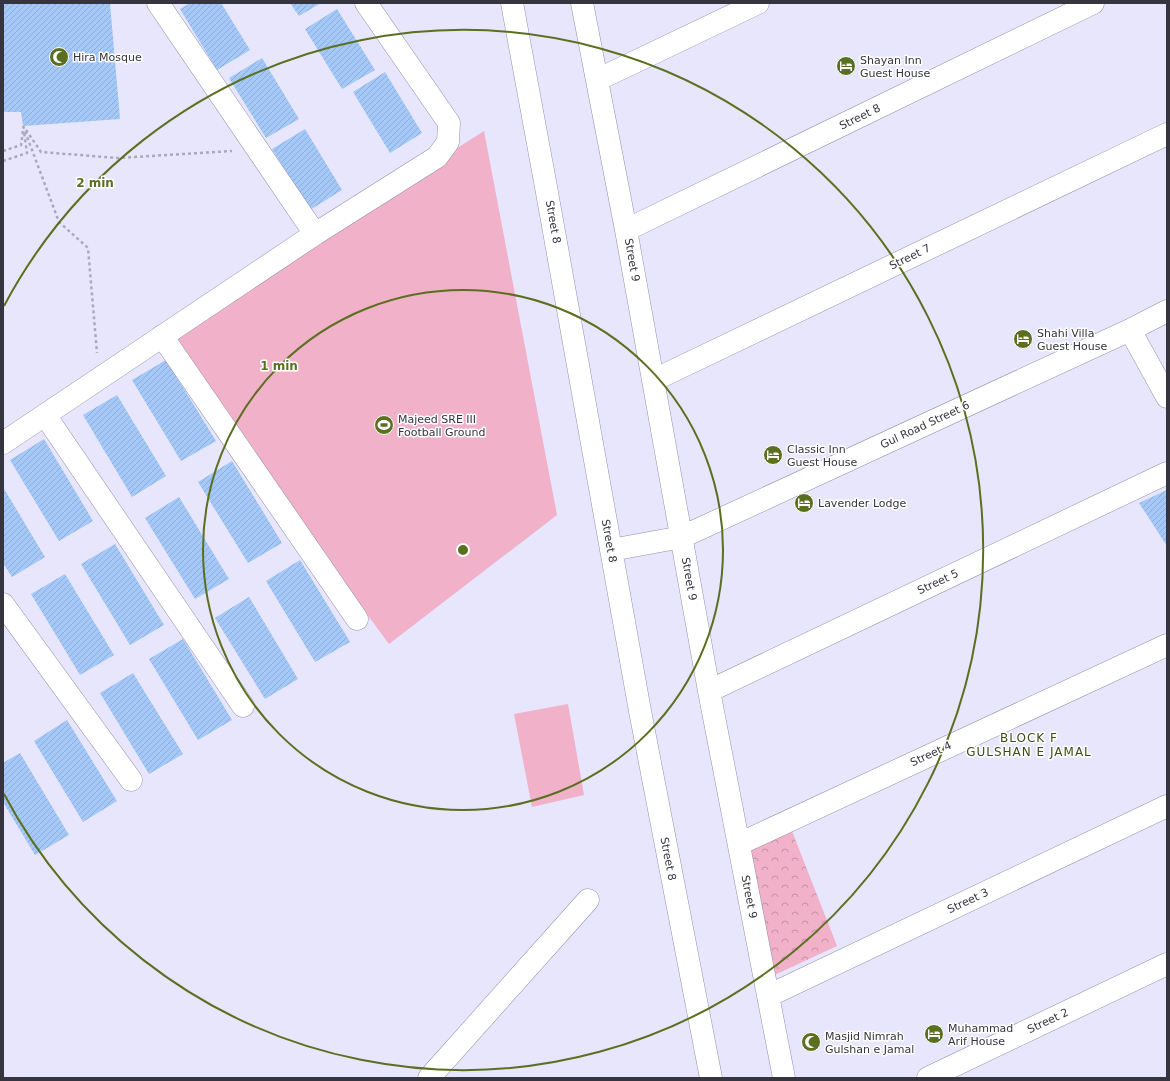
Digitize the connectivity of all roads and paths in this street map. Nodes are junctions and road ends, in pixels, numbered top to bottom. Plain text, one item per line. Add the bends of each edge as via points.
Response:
1 (158, 3) edge
2 (366, 3) edge
3 (512, 3) edge
4 (582, 3) edge
5 (758, 3) edge
6 (1093, 3) edge
7 (597, 80) junction
8 (23, 126) junction
9 (1167, 134) edge
10 (257, 149) junction
11 (3, 151) edge
12 (3, 162) edge
13 (626, 230) junction
14 (315, 234) junction
15 (1167, 311) edge
16 (1130, 330) junction
17 (162, 336) junction
18 (99, 379) junction
19 (654, 380) junction
20 (1167, 397) edge
21 (45, 415) junction
22 (3, 443) edge
23 (1167, 473) edge
24 (682, 537) junction
25 (611, 550) junction
26 (3, 604) edge
27 (357, 619) dead end
28 (1167, 645) edge
29 (709, 691) junction
30 (243, 706) dead end
31 (132, 780) dead end
32 (1167, 806) edge
33 (739, 844) junction
34 (588, 900) dead end
35 (1167, 964) edge
36 (768, 996) junction
37 (429, 1078) edge
38 (711, 1078) edge
39 (784, 1078) edge
40 (928, 1078) edge

1 - 10 street
2 - 14 street via 449,123 448,142 437,157
3 - 25 street, Street 8
4 - 7 street, Street 9
5 - 7 street
6 - 13 street, Street 8
7 - 13 street, Street 9
8 - 10 path via 41,152 118,158
8 - 11 path via 21,144
8 - 12 path via 27,153
8 - 18 path via 59,222 88,248
9 - 19 street, Street 7
10 - 14 street
13 - 19 street, Street 9
14 - 17 street
15 - 16 street, Gul Road Street 6
16 - 20 street
16 - 24 street, Gul Road Street 6
17 - 18 street
17 - 27 street
18 - 21 street
19 - 24 street, Street 9
21 - 22 street
21 - 30 street
23 - 29 street, Street 5
24 - 25 street, Gul Road Street 6
24 - 29 street, Street 9
25 - 38 street, Street 8
26 - 31 street
28 - 33 street, Street 4
29 - 33 street, Street 9
32 - 36 street, Street 3
33 - 36 street, Street 9
34 - 37 street
35 - 40 street, Street 2
36 - 39 street, Street 9

